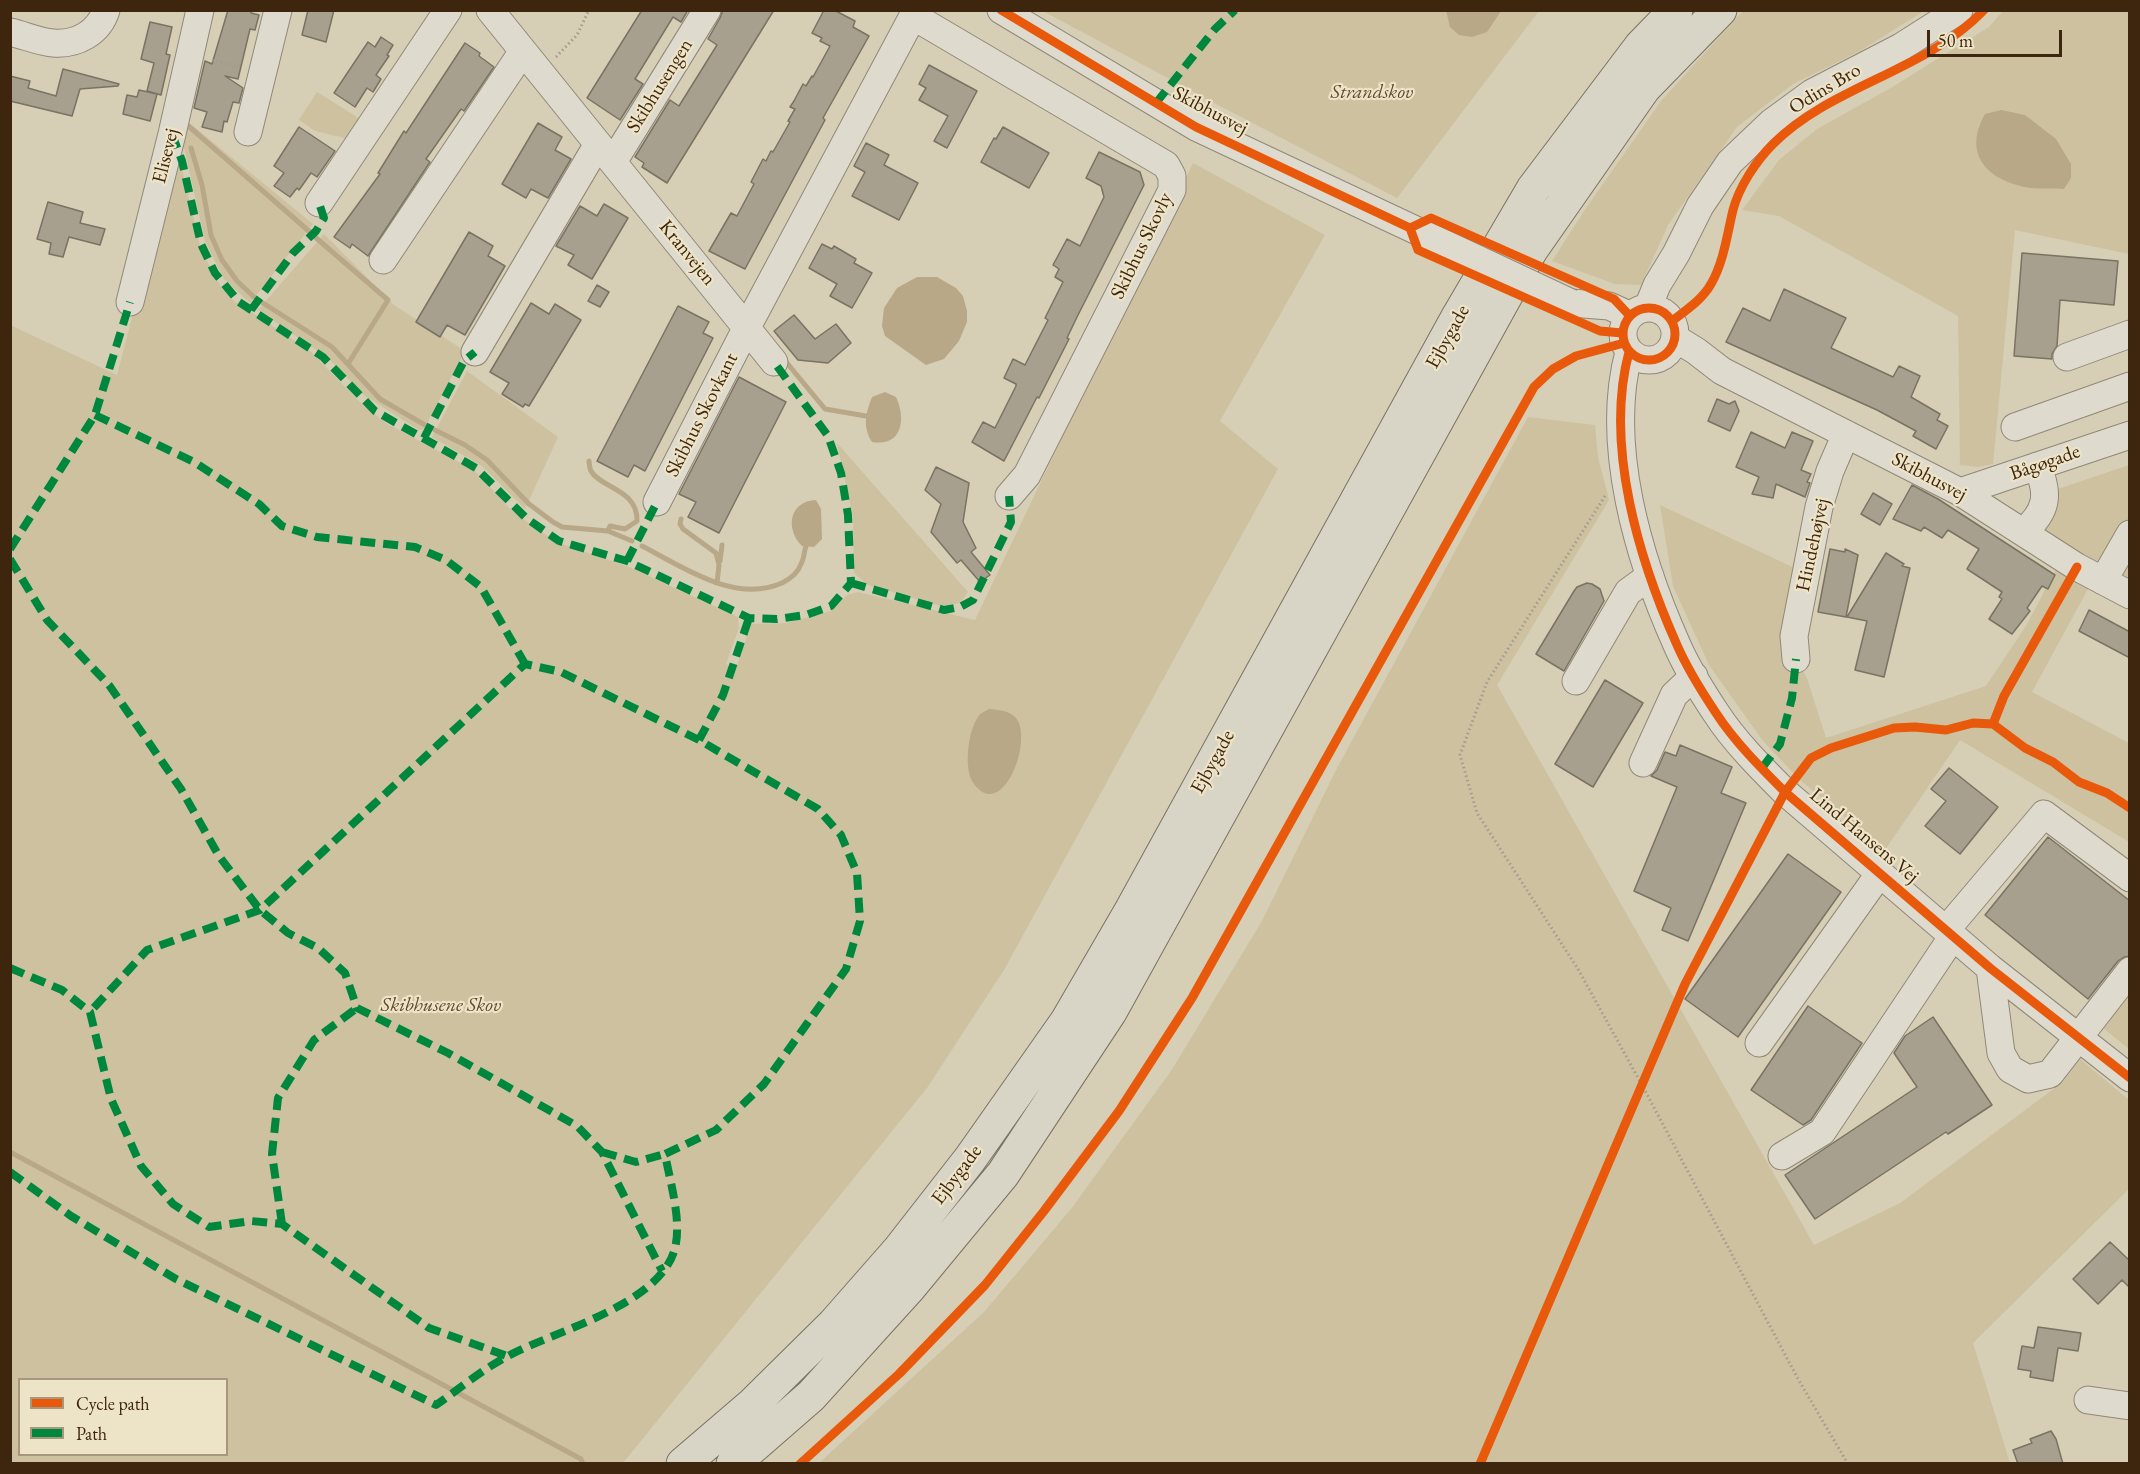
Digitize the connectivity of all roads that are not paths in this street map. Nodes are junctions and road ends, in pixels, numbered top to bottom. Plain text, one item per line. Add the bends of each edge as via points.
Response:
1 (106, 10) edge
2 (200, 10) edge
3 (278, 10) edge
4 (448, 10) edge
5 (490, 10) edge
6 (707, 10) edge
7 (1001, 10) edge
8 (1676, 10) edge
9 (1720, 10) edge
10 (1959, 10) edge
11 (899, 17) edge
12 (10, 32) edge
13 (523, 51) junction
14 (248, 132) dead end
15 (606, 153) junction
16 (319, 203) dead end
17 (383, 260) dead end
18 (130, 302) dead end
19 (747, 327) junction
20 (1648, 334) junction
21 (2130, 334) edge
22 (475, 352) dead end
23 (2067, 357) dead end
24 (774, 362) dead end
25 (2130, 386) edge
26 (2015, 427) dead end
27 (1846, 434) junction
28 (2130, 435) edge
29 (2037, 466) junction
30 (1960, 492) junction
31 (1009, 496) dead end
32 (657, 502) dead end
33 (2023, 532) junction
34 (2130, 534) edge
35 (1650, 576) junction
36 (2103, 581) junction
37 (2130, 595) edge
38 (1796, 659) dead end
39 (1694, 676) junction
40 (1576, 681) dead end
41 (1643, 763) dead end
42 (1880, 873) junction
43 (2130, 878) edge
44 (1950, 933) junction
45 (1990, 968) junction
46 (2130, 970) edge
47 (2079, 1037) junction
48 (1759, 1043) dead end
49 (2130, 1078) edge
50 (1782, 1156) dead end
51 (2088, 1400) dead end
52 (2130, 1406) edge
53 (683, 1464) edge
54 (733, 1464) edge

1 - 12 street via 88,36 72,42 53,43
2 - 18 street, Elisevej
3 - 14 street
4 - 16 street
5 - 13 street, Kranvejen
6 - 15 street, Skibhusengen
7 - 20 street, Skibhusvej, bridge via 1196,127 1571,303 1609,306
8 - 53 main road, Ejbygade via 1641,46 1533,189 1067,1021 970,1159 892,1258 826,1332 753,1404
9 - 54 main road, Ejbygade via 1644,88 1531,250 1110,1012 1003,1174 908,1289 811,1396
10 - 20 street, Odins Bro via 1901,47 1812,93 1771,123 1730,162 1700,206 1657,285
11 - 19 street, Skibhus Skovly
11 - 31 street, Skibhus Skovly via 913,16 1166,165 1172,176 1172,189 1027,475
13 - 15 street, Kranvejen
13 - 17 street
15 - 19 street, Kranvejen
15 - 22 street
19 - 24 street, Kranvejen
19 - 32 street, Skibhus Skovkant
20 - 27 street, Skibhusvej via 1687,363 1722,371
20 - 35 street, Lind Hansens Vej via 1623,376 1622,440 1628,492
21 - 23 street
25 - 26 street
27 - 30 street, Skibhusvej
27 - 38 street, Hindehøjvej via 1819,507 1794,636
28 - 29 street, Bågøgade
29 - 30 street, Bågøgade
29 - 33 street via 2045,495 2035,522
30 - 33 street, Skibhusvej
33 - 36 street, Skibhusvej
34 - 36 street
35 - 39 street, Lind Hansens Vej via 1677,647
35 - 40 street via 1628,592
36 - 37 street, Skibhusvej
39 - 41 street via 1674,695
39 - 42 street, Lind Hansens Vej via 1717,714 1762,768
42 - 44 street, Lind Hansens Vej
42 - 48 street
43 - 44 street via 2043,814
44 - 45 street, Lind Hansens Vej
44 - 50 street via 1822,1132
45 - 47 street, Lind Hansens Vej
45 - 47 street via 2001,1053 2010,1069 2028,1079 2050,1074
46 - 47 street
47 - 49 street, Lind Hansens Vej
51 - 52 street

